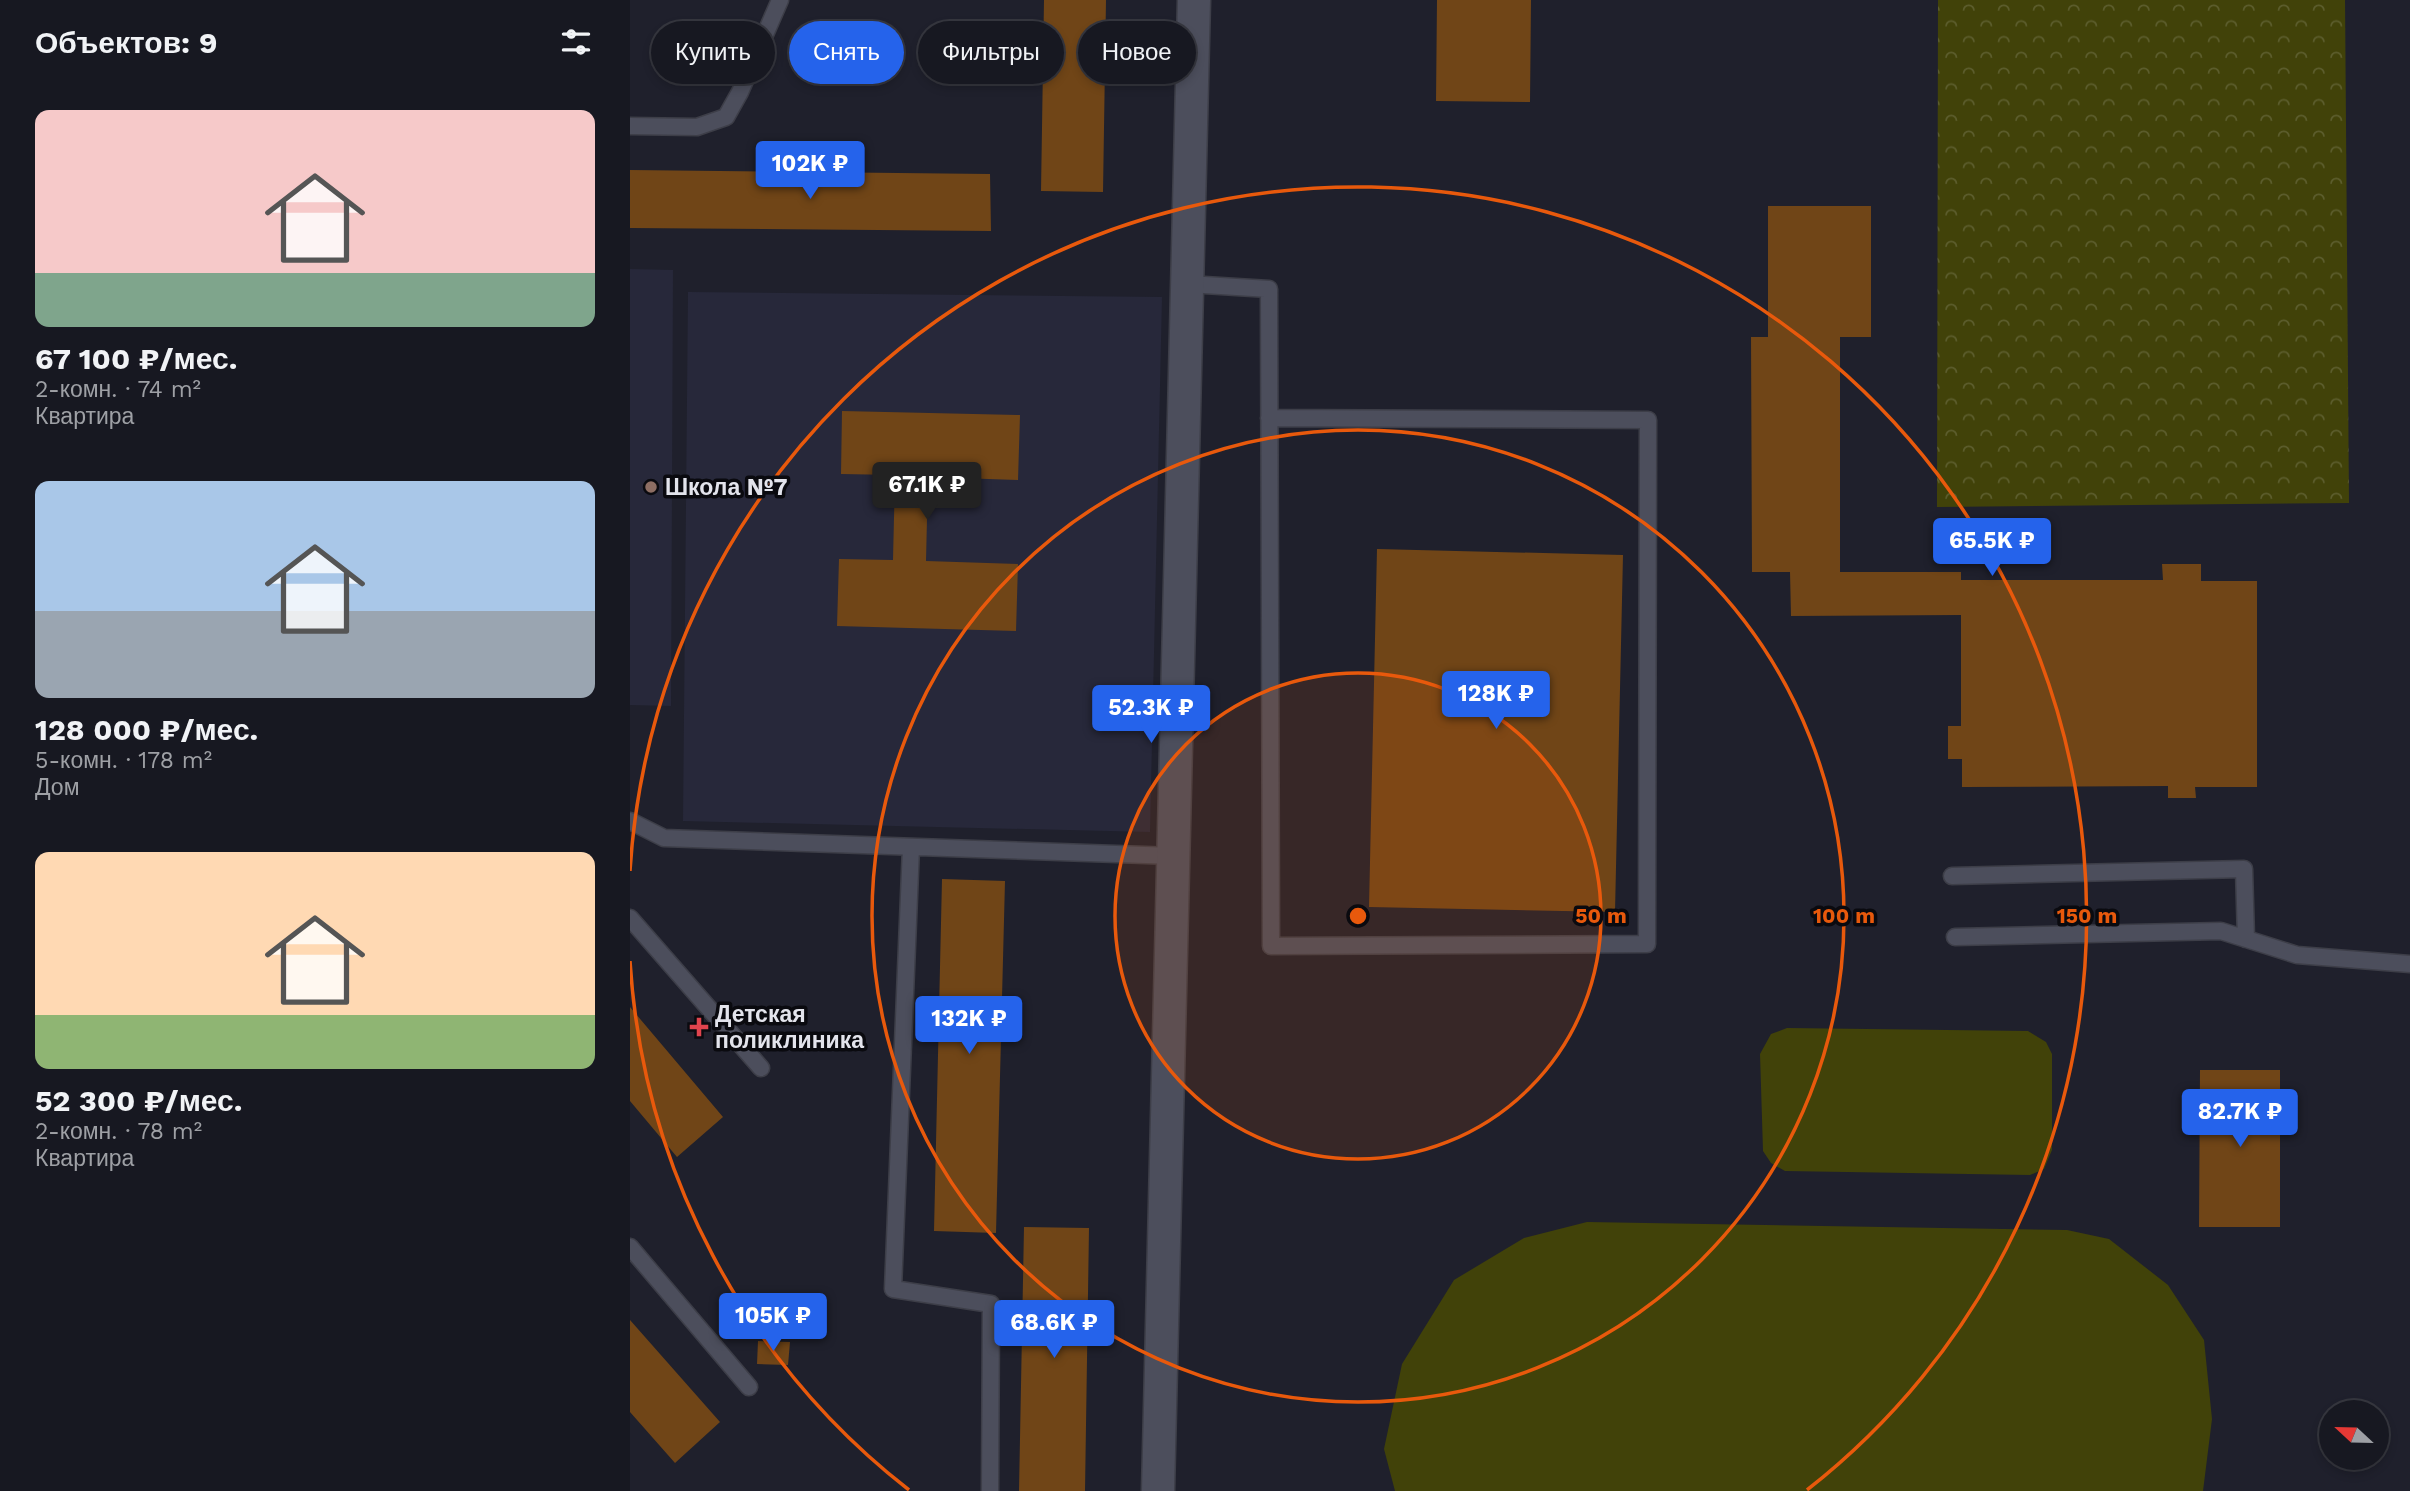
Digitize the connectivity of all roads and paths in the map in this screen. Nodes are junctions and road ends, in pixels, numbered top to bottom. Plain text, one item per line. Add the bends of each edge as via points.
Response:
1 (780, 0) edge
2 (1194, 0) edge
3 (630, 126) edge
4 (1188, 284) junction
5 (1269, 418) junction
6 (630, 821) edge
7 (911, 847) junction
8 (1174, 856) junction
9 (1952, 876) dead end
10 (630, 918) edge
11 (1955, 937) dead end
12 (2246, 939) junction
13 (2410, 964) edge
14 (761, 1068) dead end
15 (630, 1247) edge
16 (749, 1387) dead end
17 (990, 1491) edge
18 (1158, 1491) edge

1 - 3 lane via 726,117 697,127
2 - 4 street
4 - 5 lane via 1269,289
4 - 8 street
5 - 5 lane via 1648,420 1647,944 1271,946
6 - 7 lane via 664,838
7 - 8 lane
7 - 17 lane via 894,1289 991,1304
8 - 18 street
9 - 12 lane via 2244,869
10 - 14 lane
11 - 12 lane via 2221,931
12 - 13 lane via 2297,955
15 - 16 lane

